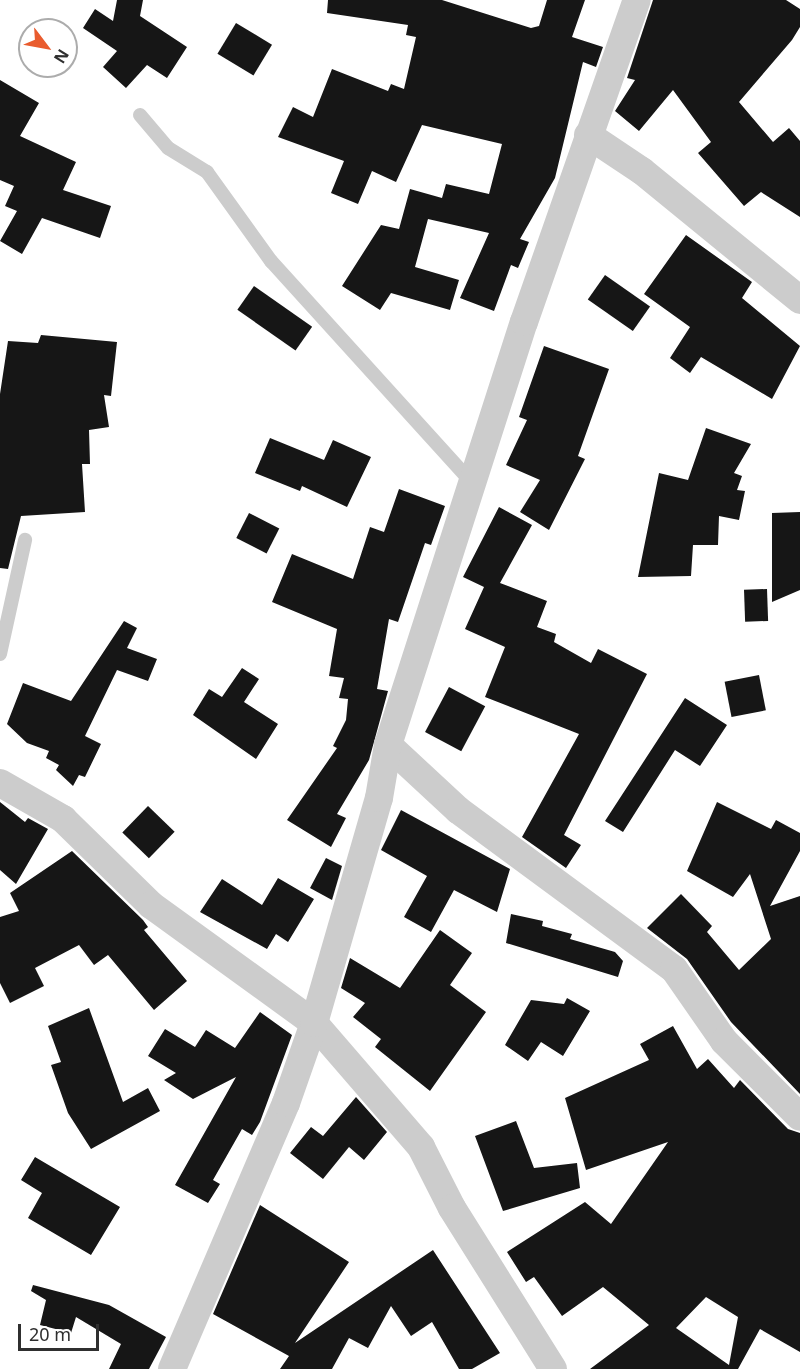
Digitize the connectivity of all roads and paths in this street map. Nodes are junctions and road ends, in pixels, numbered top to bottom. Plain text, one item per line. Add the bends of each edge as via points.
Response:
1 (637, 0) edge
2 (140, 115) dead end
3 (588, 135) junction
4 (800, 300) edge
5 (472, 483) junction
6 (25, 540) dead end
7 (0, 654) edge
8 (388, 745) junction
9 (0, 783) edge
10 (314, 1023) junction
11 (800, 1117) edge
12 (172, 1369) edge
13 (553, 1369) edge

1 - 3 street
2 - 5 lane via 168,148 207,172 271,261
3 - 4 street via 642,171
3 - 5 street
5 - 8 street
6 - 7 lane
8 - 10 street via 379,798
8 - 11 street via 458,810 674,969 724,1041
9 - 10 street via 63,819 151,905
10 - 12 street via 286,1103
10 - 13 street via 421,1148 452,1208

